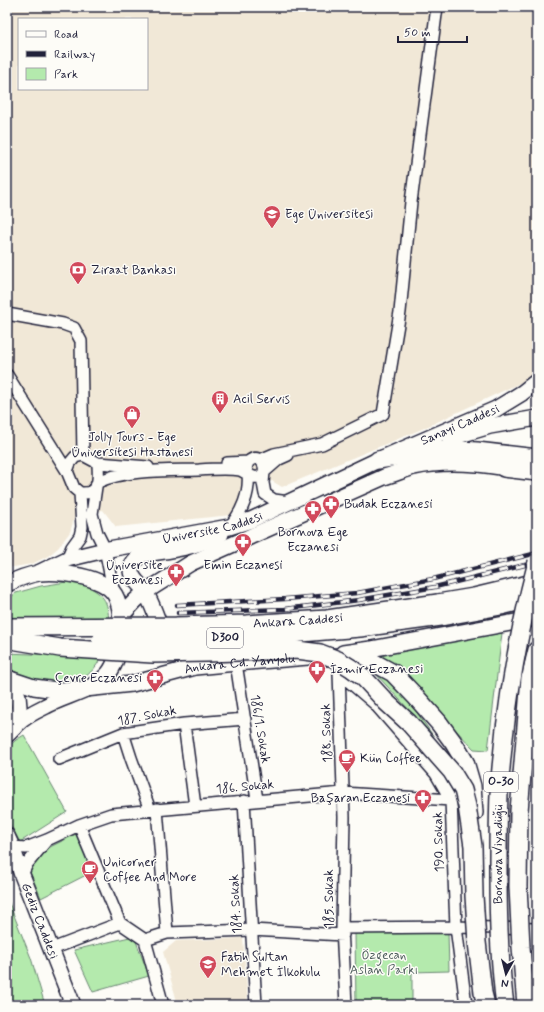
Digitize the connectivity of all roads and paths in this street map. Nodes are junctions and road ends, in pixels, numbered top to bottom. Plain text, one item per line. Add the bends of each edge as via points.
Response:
1 (437, 7) edge
2 (7, 314) edge
3 (7, 375) edge
4 (537, 381) edge
5 (537, 418) edge
6 (297, 450) junction
7 (83, 455) junction
8 (537, 458) edge
9 (260, 460) junction
10 (378, 460) junction
11 (248, 462) junction
12 (98, 463) junction
13 (504, 468) junction
14 (67, 472) junction
15 (264, 472) junction
16 (537, 472) edge
17 (248, 474) junction
18 (537, 475) edge
19 (97, 484) junction
20 (80, 493) junction
21 (289, 502) junction
22 (229, 527) junction
23 (105, 549) junction
24 (67, 559) junction
25 (537, 562) edge
26 (38, 573) junction
27 (537, 582) edge
28 (7, 584) edge
29 (149, 589) junction
30 (114, 594) junction
31 (537, 597) edge
32 (440, 610) junction
33 (121, 616) junction
34 (537, 618) edge
35 (8, 636) edge
36 (537, 650) edge
37 (314, 657) junction
38 (236, 662) junction
39 (194, 667) junction
40 (339, 673) joint
41 (8, 678) edge
42 (85, 689) junction
43 (245, 720) junction
44 (184, 724) junction
45 (11, 732) edge
46 (123, 733) junction
47 (59, 759) dead end
48 (343, 792) junction
49 (257, 800) junction
50 (451, 800) junction
51 (244, 801) junction
52 (194, 806) junction
53 (154, 810) junction
54 (79, 825) junction
55 (47, 840) junction
56 (10, 842) edge
57 (473, 846) junction
58 (7, 861) edge
59 (22, 875) junction
60 (120, 923) junction
61 (456, 927) junction
62 (537, 929) edge
63 (251, 930) junction
64 (342, 932) junction
65 (167, 933) junction
66 (537, 937) edge
67 (145, 940) junction
68 (52, 949) junction
69 (63, 1005) edge
70 (73, 1005) edge
71 (163, 1005) edge
72 (256, 1005) edge
73 (346, 1005) edge
74 (466, 1005) edge
75 (486, 1005) edge
76 (505, 1005) edge
77 (526, 1005) edge
78 (534, 1005) edge

1 - 6 street via 411,202 400,312 384,414 322,444
2 - 7 street via 74,328 81,341
3 - 14 street
4 - 10 main road, Sanayi Caddesi via 496,409
5 - 10 main road via 490,426
6 - 9 street via 274,454
6 - 15 street via 279,459
7 - 12 street
7 - 14 street via 75,457 70,462
8 - 10 highway via 444,449
9 - 11 street
9 - 15 street via 264,464
10 - 21 main road, Üniversite Caddesi
11 - 12 street via 146,467
11 - 17 street
12 - 19 street
13 - 16 highway
13 - 18 main road
13 - 29 main road via 441,463 414,467 384,477 191,563
14 - 20 street via 74,488
15 - 17 street via 256,477
15 - 21 street via 265,494 274,500
17 - 19 street via 234,470 151,471 123,474
17 - 22 street via 246,500
19 - 20 street via 90,492
19 - 23 street via 92,514 96,533
20 - 24 street via 82,527 80,536 72,546
21 - 22 main road, Üniversite Caddesi
22 - 23 main road, Üniversite Caddesi
22 - 29 main road via 220,535 200,544 141,555 135,560 131,570 135,579
23 - 24 main road, Üniversite Caddesi
23 - 30 street
24 - 26 main road, Üniversite Caddesi
25 - 76 highway, Bornova Viyadüğü / O-30, bridge via 515,662 499,794 498,911
26 - 28 main road
26 - 30 main road via 65,573 88,578 104,585
27 - 32 highway, Ankara Caddesi / D300 via 474,597
29 - 33 main road
29 - 39 main road via 171,658
30 - 33 main road
31 - 32 highway, Ankara Caddesi / D300 via 501,606
32 - 35 highway, Ankara Caddesi / D300, bridge via 360,628 244,638 176,640
33 - 42 main road via 120,644 114,664 103,678
34 - 37 main road, Ankara Cd. Yanyolu
35 - 57 highway, bridge via 60,648 152,654 297,650 320,653 338,660 363,677 452,772 463,790 468,806
36 - 77 highway, Bornova Viyadüğü / O-30, bridge via 530,678 519,811 518,886
37 - 38 main road, Ankara Cd. Yanyolu
37 - 57 highway, bridge via 360,658 371,661 393,673 439,723 465,762 472,786
38 - 39 main road, Ankara Cd. Yanyolu
38 - 43 street, 186/1. Sokak
39 - 42 main road, Ankara Cd. Yanyolu via 132,684
40 - 48 street, 188. Sokak
40 - 50 street, 190. Sokak via 374,703 436,774
41 - 42 main road via 34,687 56,690
41 - 45 main road via 18,696 19,707
42 - 45 main road via 47,705 23,719
43 - 44 street, 187. Sokak
43 - 49 street, 186/1. Sokak
44 - 46 street, 187. Sokak
44 - 52 street
46 - 47 street, 187. Sokak
46 - 53 street
48 - 49 street, 186. Sokak
48 - 50 street, 186. Sokak
48 - 64 street, 185. Sokak
49 - 51 street, 186. Sokak
50 - 61 street, 190. Sokak
51 - 52 street, 186. Sokak
51 - 63 street, 184. Sokak
52 - 53 street, 186. Sokak
53 - 54 street, 186. Sokak via 111,814
53 - 65 street
54 - 55 street, 186. Sokak
54 - 60 street
55 - 56 street, 186. Sokak via 26,848
55 - 59 street, 186. Sokak via 27,864
56 - 59 main road, Gediz Caddesi
57 - 75 highway, bridge via 477,942
58 - 69 main road, Gediz Caddesi
59 - 68 main road, Gediz Caddesi
60 - 67 street
60 - 68 street
61 - 62 street
61 - 64 street
61 - 74 street, 190. Sokak
63 - 64 street
63 - 65 street
63 - 72 street, 184. Sokak
64 - 73 street, 185. Sokak
65 - 67 street
66 - 78 highway
67 - 71 street
68 - 70 main road, Gediz Caddesi

